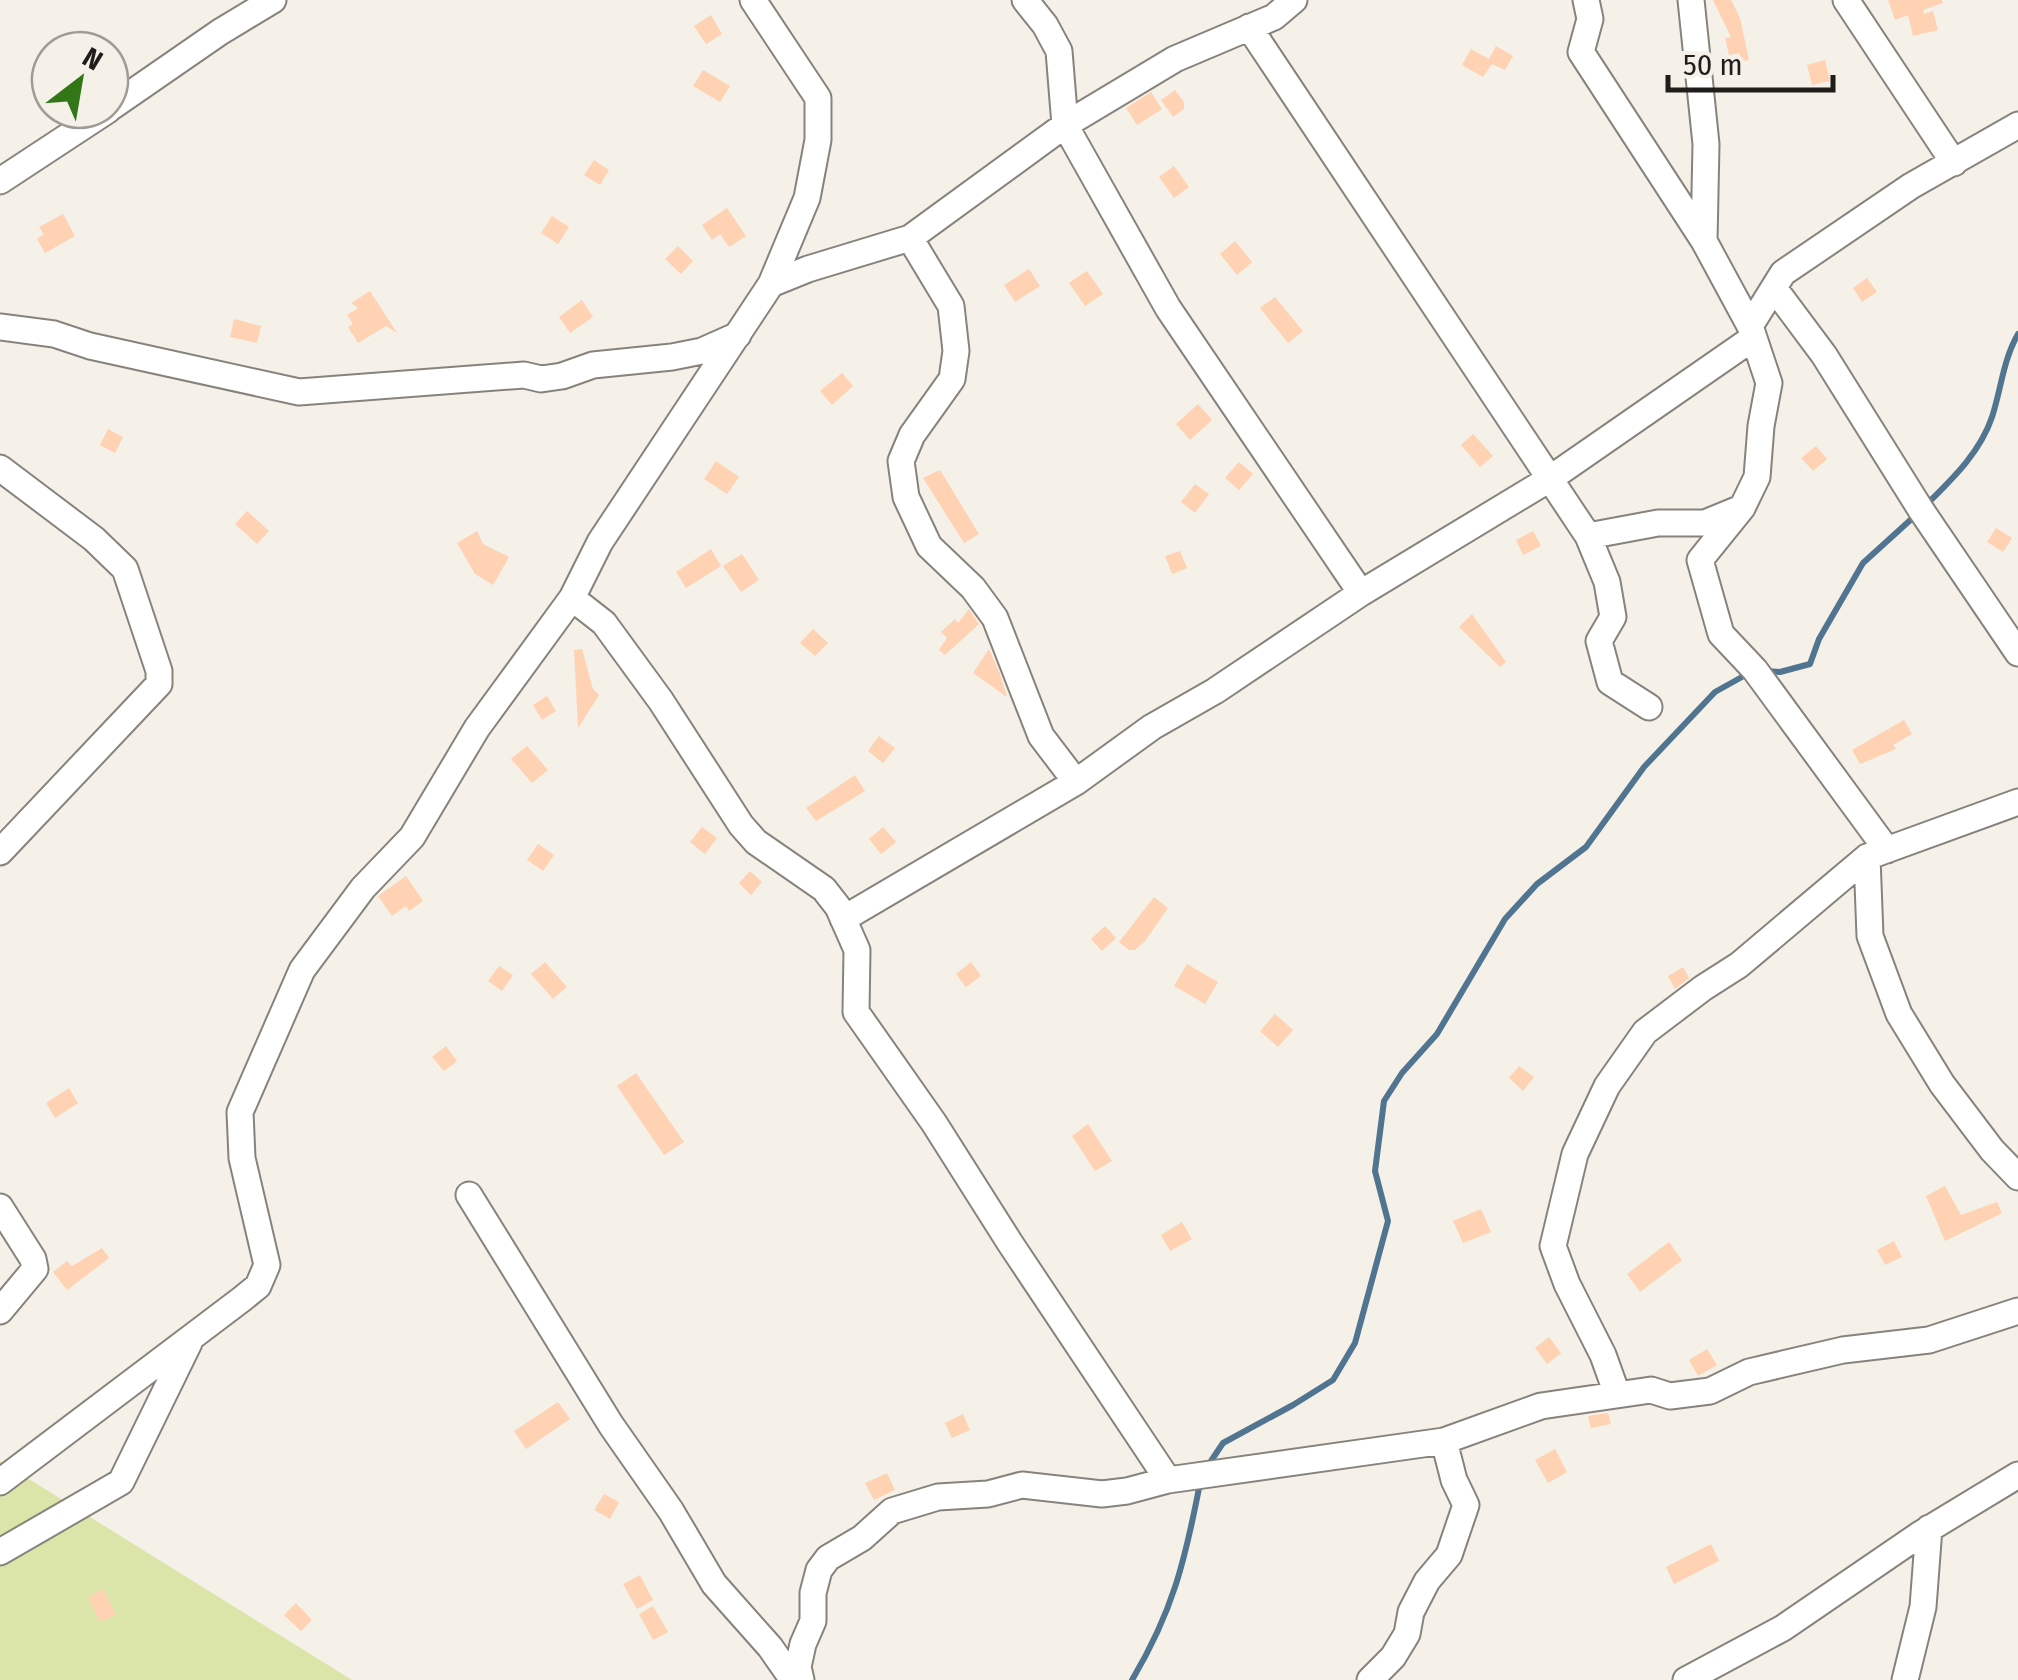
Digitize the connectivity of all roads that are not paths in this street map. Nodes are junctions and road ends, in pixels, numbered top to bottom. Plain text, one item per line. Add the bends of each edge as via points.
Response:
1 (274, 0) edge
2 (753, 0) edge
3 (1025, 0) edge
4 (1294, 0) edge
5 (1586, 0) edge
6 (1691, 0) edge
7 (1846, 0) edge
8 (1249, 27) junction
9 (130, 94) edge
10 (2018, 124) edge
11 (1065, 126) junction
12 (77, 130) edge
13 (1954, 163) junction
14 (0, 181) edge
15 (910, 238) junction
16 (1704, 241) junction
17 (771, 284) junction
18 (1774, 288) junction
19 (0, 327) edge
20 (1752, 332) junction
21 (738, 335) junction
22 (0, 468) edge
23 (1551, 478) junction
24 (1742, 508) junction
25 (1588, 536) junction
26 (1361, 594) junction
27 (572, 598) junction
28 (2018, 653) edge
29 (1649, 706) dead end
30 (1076, 782) junction
31 (2018, 802) edge
32 (0, 852) edge
33 (1877, 853) junction
34 (843, 919) junction
35 (2018, 1177) edge
36 (469, 1195) dead end
37 (0, 1207) edge
38 (0, 1311) edge
39 (2018, 1312) edge
40 (191, 1338) junction
41 (1618, 1394) junction
42 (1444, 1440) junction
43 (2018, 1475) edge
44 (1168, 1480) junction
45 (0, 1482) edge
46 (1929, 1528) junction
47 (0, 1552) edge
48 (797, 1680) edge
49 (1370, 1680) edge
50 (1686, 1680) edge
51 (1905, 1680) edge

1 - 9 street
2 - 17 street via 818,98 807,198
3 - 11 street via 1059,51
4 - 8 street
5 - 16 street via 1590,19 1582,52
6 - 16 street via 1706,144
7 - 13 street
8 - 11 street via 1176,59
8 - 23 street
10 - 13 street
11 - 15 street
11 - 26 street via 1168,308
12 - 14 street
13 - 18 street via 1783,273
15 - 17 street
15 - 30 street via 951,306 956,351 952,378 901,461 906,496 928,546 996,618 1041,736
16 - 20 street
17 - 21 street
18 - 20 street
18 - 28 street
19 - 21 street via 299,392 562,376 592,365 702,350
20 - 23 street
20 - 24 street via 1770,382 1757,476
21 - 27 street via 600,542
22 - 32 street via 125,570 160,684
23 - 25 street
23 - 26 street
24 - 25 street via 1706,523 1658,523
24 - 33 street via 1700,560 1721,634 1755,670
25 - 29 street via 1613,618 1600,641 1610,682
26 - 30 street
27 - 34 street via 604,622 741,825 824,889
27 - 40 street via 478,728 412,838 302,970 240,1112 265,1276
30 - 34 street
31 - 33 street
33 - 35 street via 1870,936 1899,1014 1942,1084
33 - 41 street via 1645,1032 1606,1086 1575,1154 1553,1246
34 - 44 street via 858,950 856,1012
36 - 48 street via 714,1584
37 - 38 street via 35,1269
39 - 41 street via 1929,1340 1843,1350 1750,1372 1710,1391
40 - 45 street
40 - 47 street via 121,1482
41 - 42 street via 1541,1406
42 - 44 street
42 - 49 street via 1466,1505 1449,1555 1411,1612 1408,1634
43 - 46 street
44 - 48 street via 1102,1494 1022,1485 892,1511 819,1570
46 - 50 street via 1783,1628
46 - 51 street via 1923,1607

